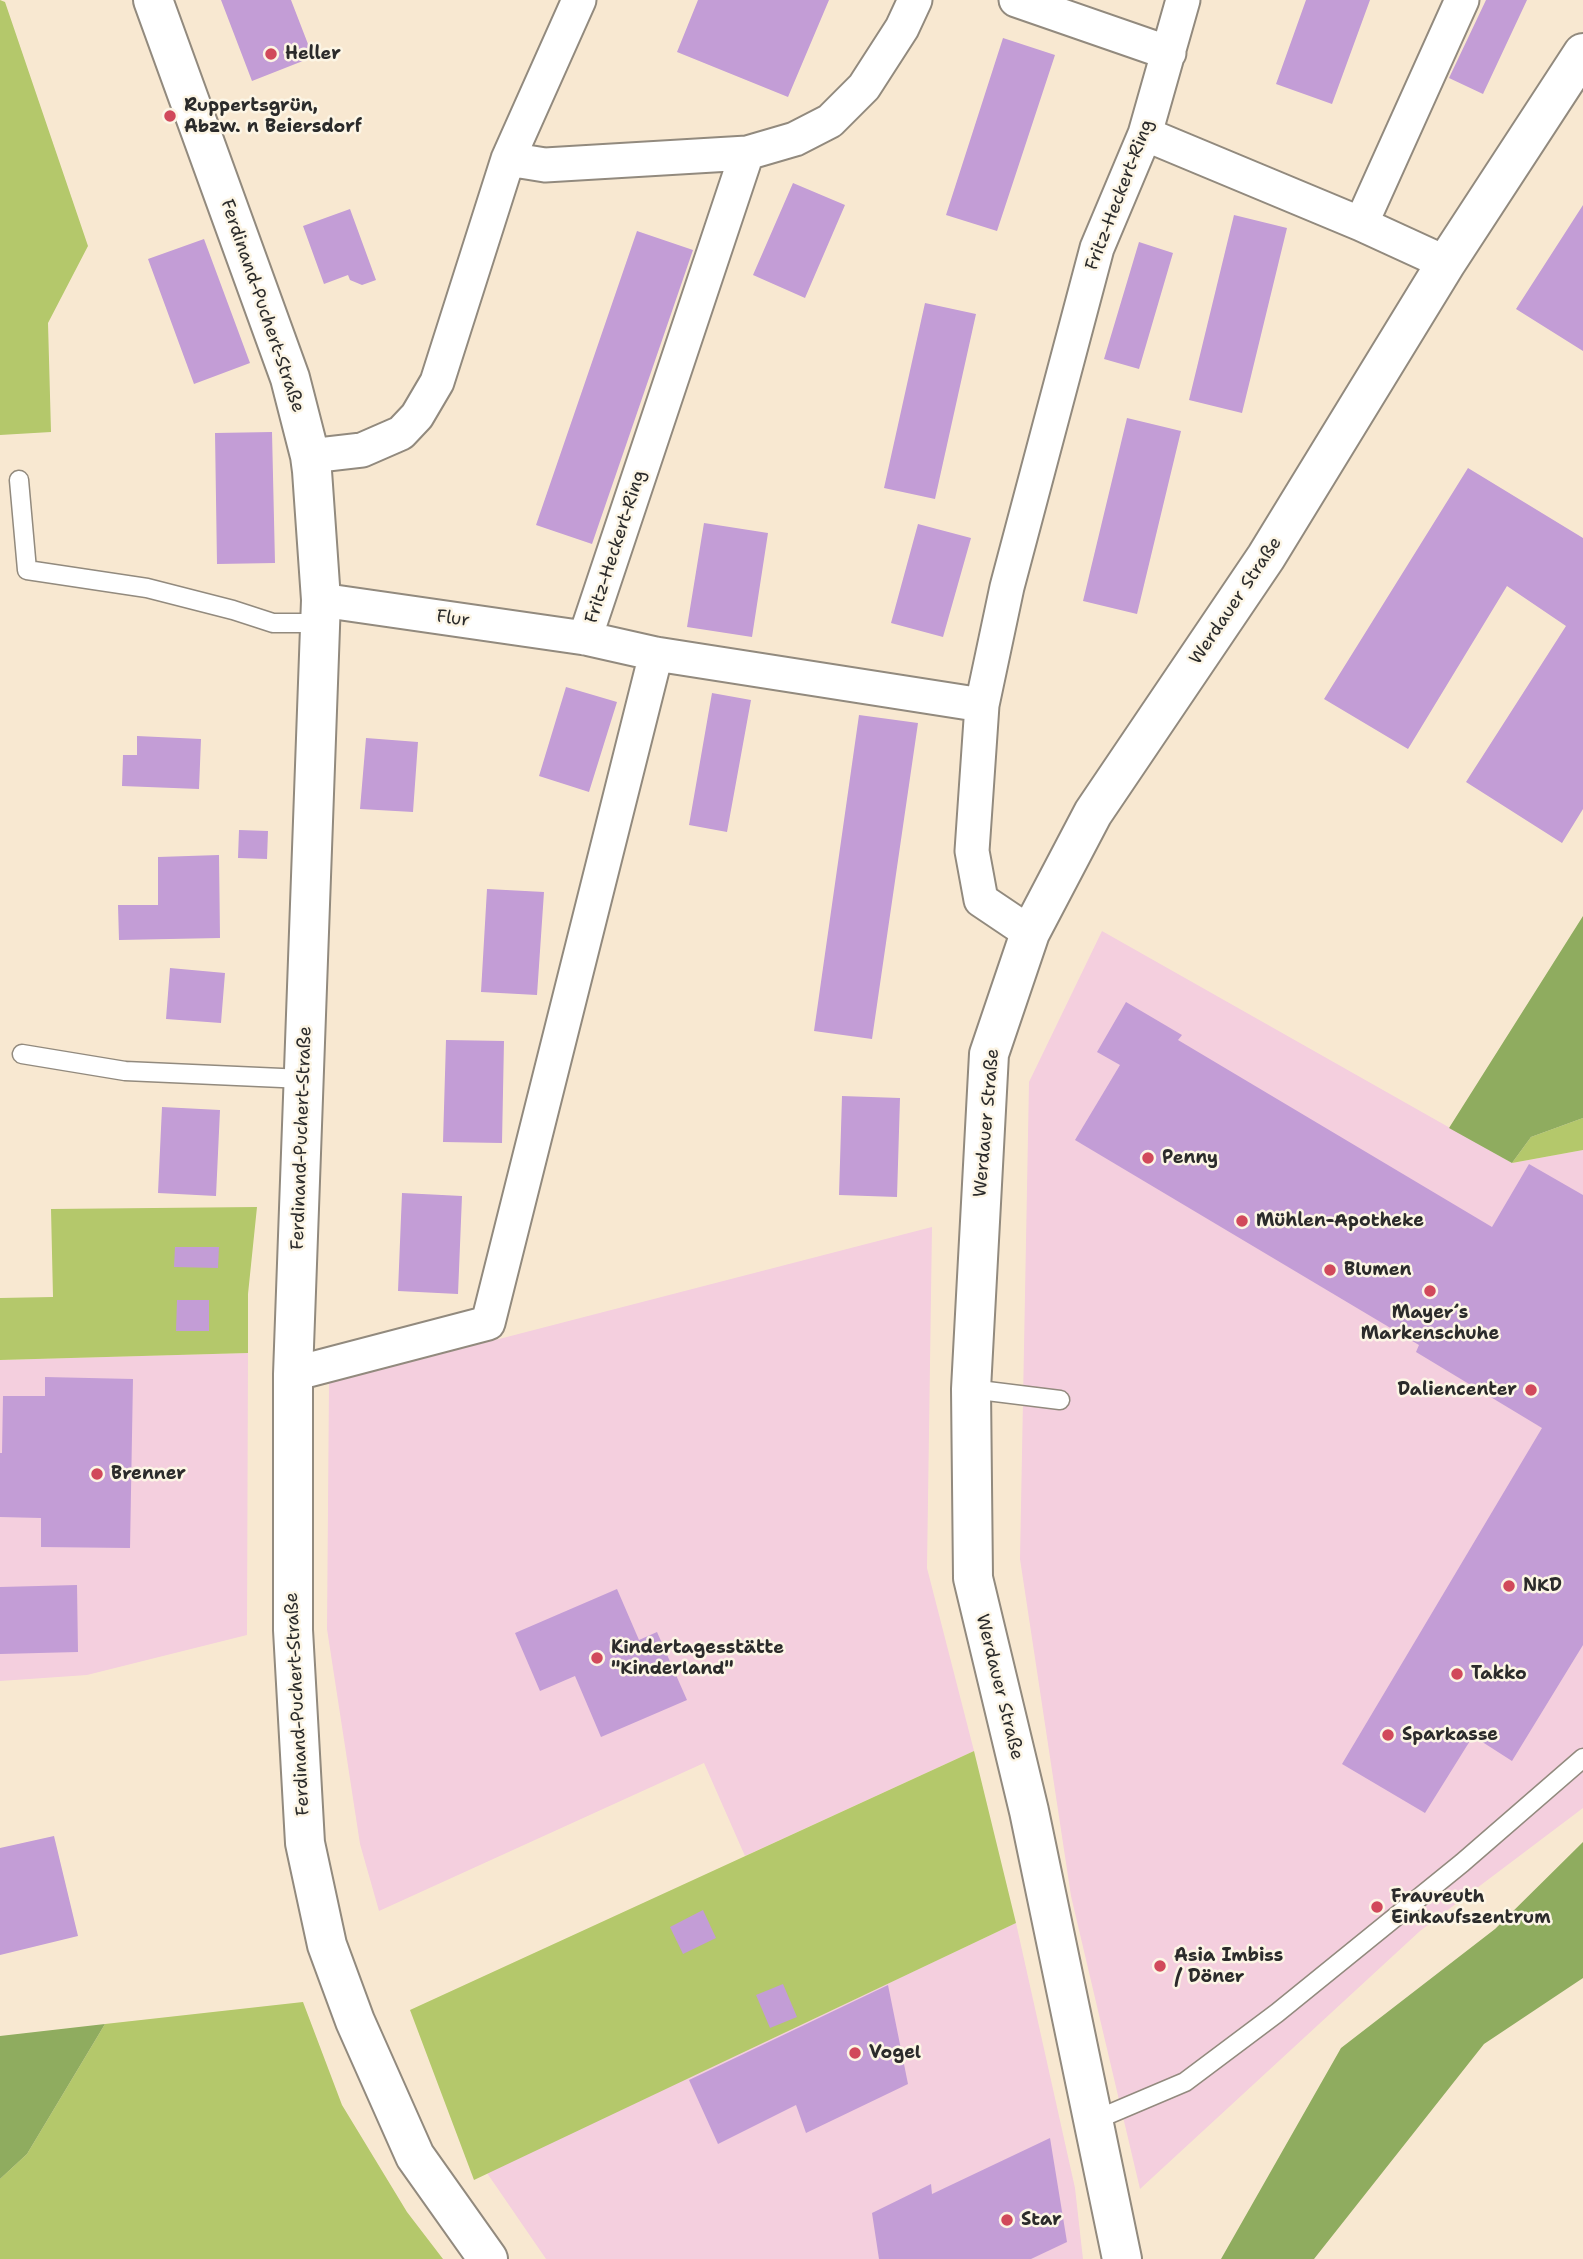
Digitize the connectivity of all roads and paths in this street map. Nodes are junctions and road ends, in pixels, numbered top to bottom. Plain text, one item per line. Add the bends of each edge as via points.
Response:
1 (153, 0) edge
2 (579, 0) edge
3 (915, 0) edge
4 (1016, 0) edge
5 (1183, 0) edge
6 (1462, 0) edge
7 (1169, 53) junction
8 (1583, 53) edge
9 (1144, 134) junction
10 (747, 153) junction
11 (508, 159) junction
12 (1361, 224) junction
13 (1446, 263) junction
14 (310, 456) junction
15 (19, 481) dead end
16 (320, 612) junction
17 (585, 638) junction
18 (656, 654) junction
19 (982, 705) junction
20 (1030, 933) junction
21 (22, 1054) dead end
22 (304, 1079) junction
23 (293, 1374) junction
24 (971, 1389) junction
25 (1060, 1400) dead end
26 (1583, 1758) edge
27 (1093, 2121) junction
28 (488, 2259) edge
29 (1122, 2259) edge

1 - 14 main road, Ferdinand-Puchert-Straße via 290,378
2 - 11 street
3 - 10 street via 864,87 830,121 795,139
4 - 7 street
5 - 7 street, Fritz-Heckert-Ring
6 - 12 street
7 - 9 street, Fritz-Heckert-Ring
8 - 13 main road, Werdauer Straße
9 - 12 street
9 - 19 street, Fritz-Heckert-Ring via 1097,248 1007,587
10 - 11 street via 545,165
10 - 17 street, Fritz-Heckert-Ring
11 - 14 street via 437,382 417,416 401,433 362,450
12 - 13 street
13 - 20 main road, Werdauer Straße via 1266,557 1093,813
14 - 16 main road, Ferdinand-Puchert-Straße
15 - 16 lane via 27,570 146,587 272,624
16 - 17 street, Flur
16 - 22 main road, Ferdinand-Puchert-Straße
17 - 18 street, Fritz-Heckert-Ring
18 - 19 street, Fritz-Heckert-Ring
18 - 23 street via 488,1323
19 - 20 street, Fritz-Heckert-Ring via 972,851 981,900
20 - 24 main road, Werdauer Straße via 989,1054
21 - 22 lane via 125,1071
22 - 23 main road, Ferdinand-Puchert-Straße
23 - 28 main road, Ferdinand-Puchert-Straße via 293,1630 305,1843 327,1945 415,2156
24 - 25 lane
24 - 27 main road, Werdauer Straße via 973,1578 1029,1811
26 - 27 lane via 1399,1915 1185,2082
27 - 29 main road, Werdauer Straße

